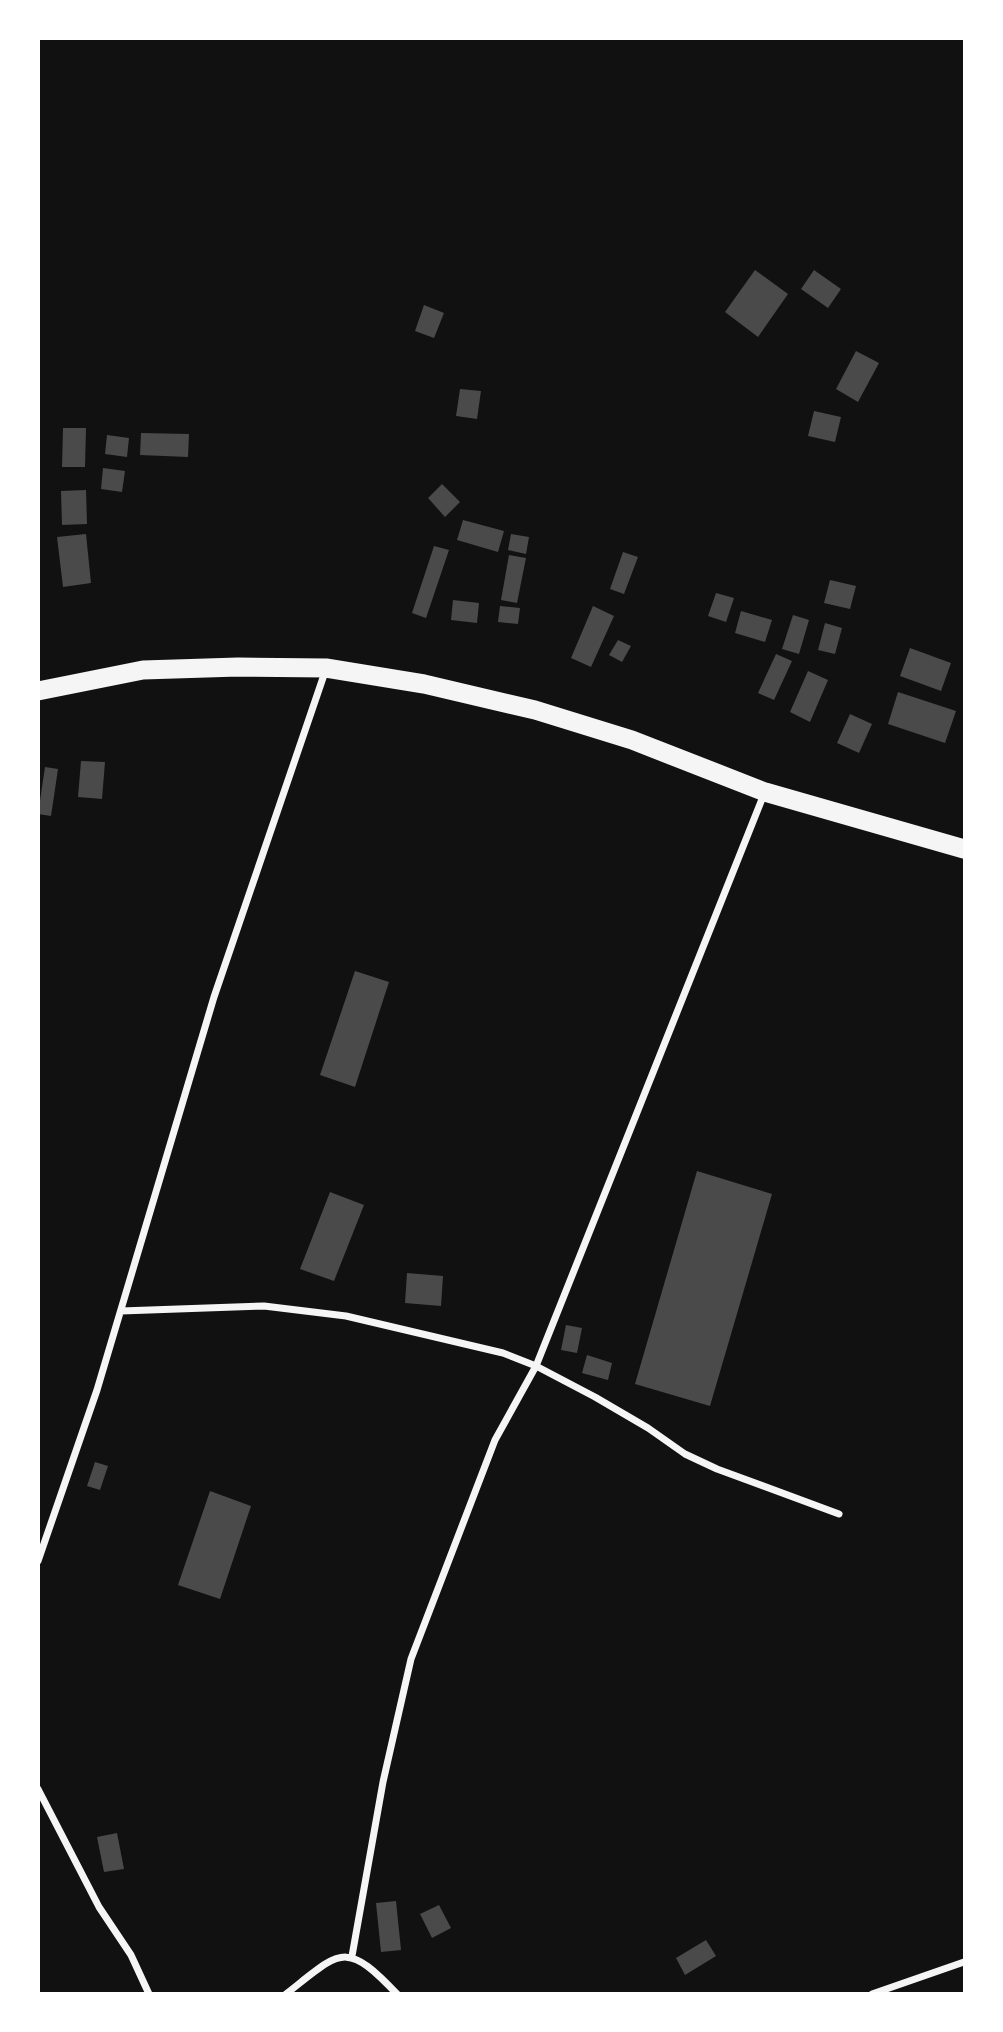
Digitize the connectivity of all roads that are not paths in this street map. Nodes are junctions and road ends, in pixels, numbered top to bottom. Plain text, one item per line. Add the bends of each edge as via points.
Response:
1 (326, 668) junction
2 (38, 691) edge
3 (765, 792) junction
4 (964, 849) edge
5 (121, 1311) junction
6 (536, 1366) junction
7 (839, 1514) dead end
8 (38, 1561) edge
9 (38, 1789) edge
10 (352, 1956) junction
11 (964, 1962) edge
12 (149, 1993) edge
13 (286, 1993) edge
14 (397, 1993) edge
15 (872, 1993) edge

1 - 2 highway via 143,670
1 - 3 highway via 424,684 535,710 632,740
1 - 5 street via 214,997
3 - 4 highway
3 - 6 street
5 - 6 street via 264,1306 346,1316 503,1353
5 - 8 street
6 - 7 street via 684,1454
6 - 10 street via 495,1440 411,1658
9 - 12 street
10 - 13 street via 331,1959
10 - 14 street via 372,1967
11 - 15 street

